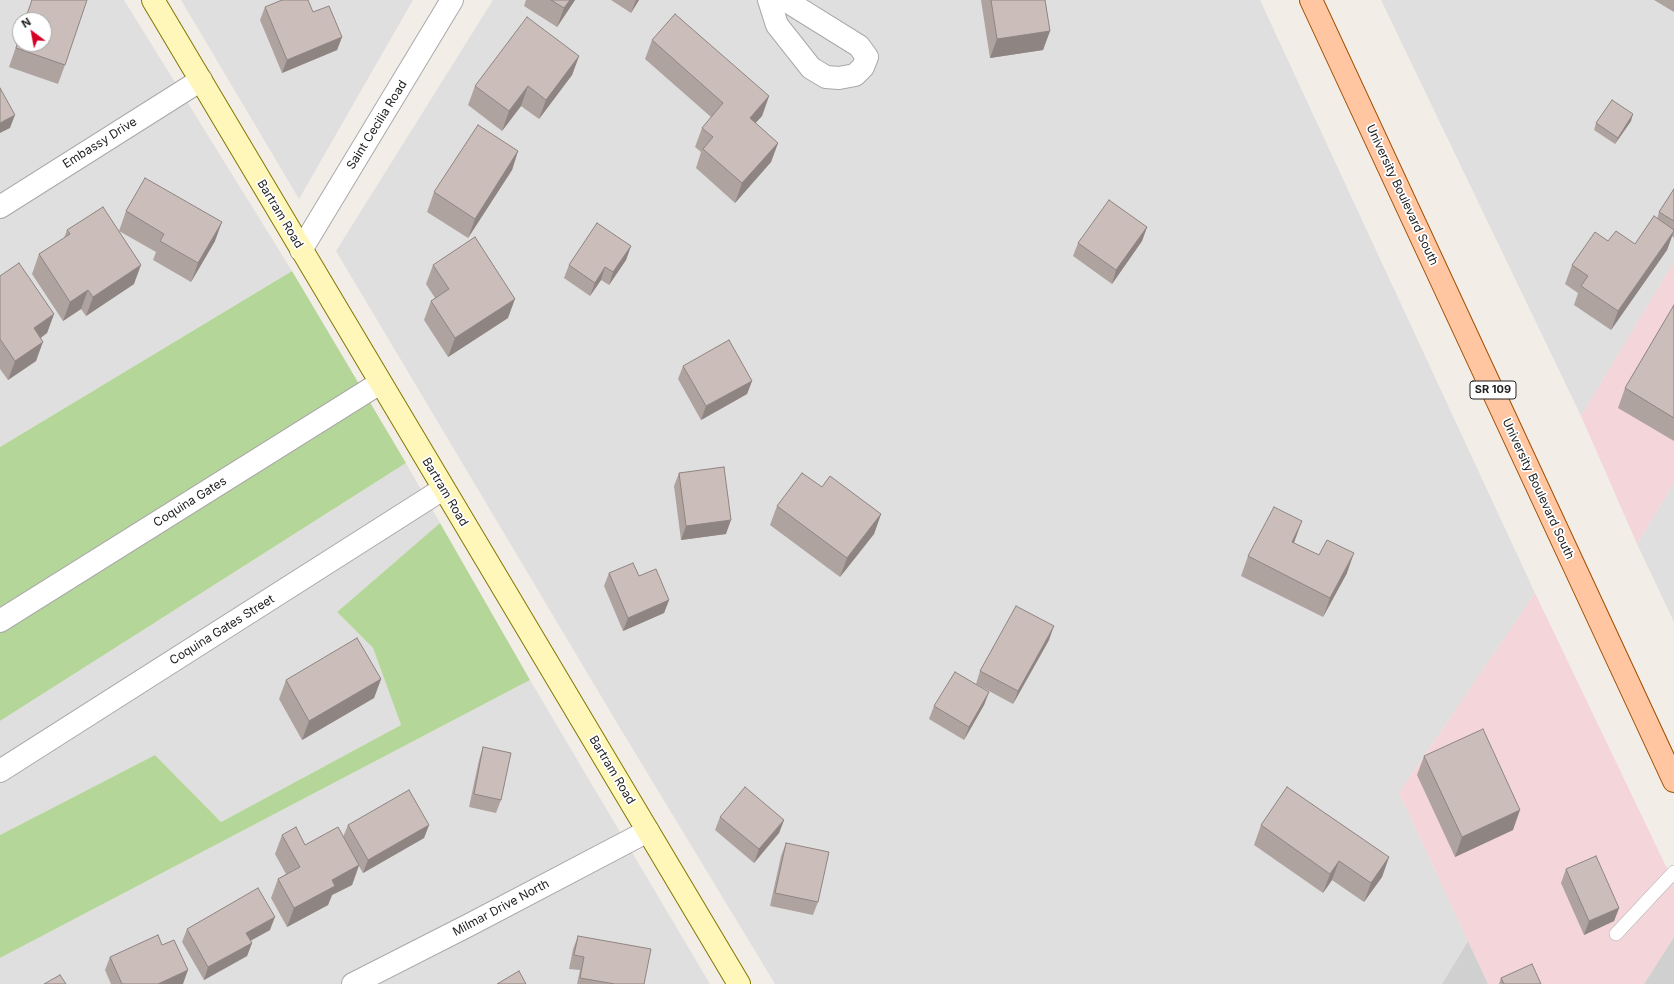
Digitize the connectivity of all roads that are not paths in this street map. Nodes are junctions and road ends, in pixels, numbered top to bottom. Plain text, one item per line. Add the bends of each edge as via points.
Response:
1 (153, 0) edge
2 (452, 0) edge
3 (769, 0) edge
4 (784, 0) edge
5 (1311, 0) edge
6 (201, 80) junction
7 (0, 207) edge
8 (301, 250) junction
9 (380, 383) junction
10 (443, 489) junction
11 (0, 621) edge
12 (0, 771) edge
13 (1674, 781) edge
14 (648, 831) junction
15 (1674, 872) edge
16 (1616, 934) dead end
17 (353, 984) edge
18 (739, 984) edge

1 - 6 street, Bartram Road
2 - 8 street, Saint Cecilia Road
3 - 4 street via 777,24 811,68 826,76 839,78 855,74 863,67 868,57 859,46
5 - 13 main road, University Boulevard South / SR 109
6 - 7 street, Embassy Drive
6 - 8 street, Bartram Road
8 - 9 street, Bartram Road
9 - 10 street, Bartram Road
9 - 11 street, Coquina Gates
10 - 12 street, Coquina Gates Street
10 - 14 street, Bartram Road
14 - 17 street, Milmar Drive North
14 - 18 street, Bartram Road
15 - 16 lane

